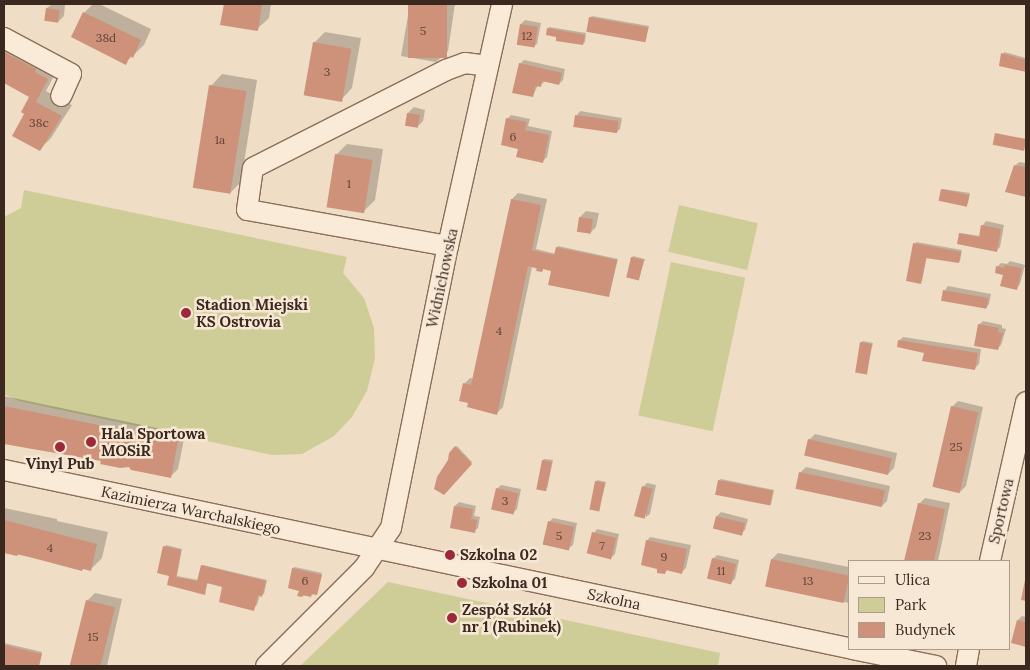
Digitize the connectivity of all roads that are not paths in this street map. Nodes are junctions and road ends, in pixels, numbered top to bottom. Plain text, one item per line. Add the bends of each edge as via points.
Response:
1 (502, 4) edge
2 (4, 38) edge
3 (488, 66) junction
4 (61, 96) dead end
5 (448, 246) junction
6 (1026, 402) edge
7 (4, 470) edge
8 (378, 549) junction
9 (990, 560) edge
10 (848, 648) edge
11 (860, 650) edge
12 (970, 650) edge
13 (266, 666) edge
14 (936, 666) edge
15 (966, 666) edge

1 - 3 street, Widnichowska
2 - 4 street via 72,74
3 - 5 street, Widnichowska
3 - 5 street via 465,63 446,70 253,168 247,210
5 - 8 street, Widnichowska via 390,528
6 - 9 street, Sportowa
7 - 8 street, Kazimierza Warchalskiego
8 - 10 street, Szkolna
8 - 13 street, Widnichowska via 364,568
11 - 14 street, Szkolna
12 - 15 street

